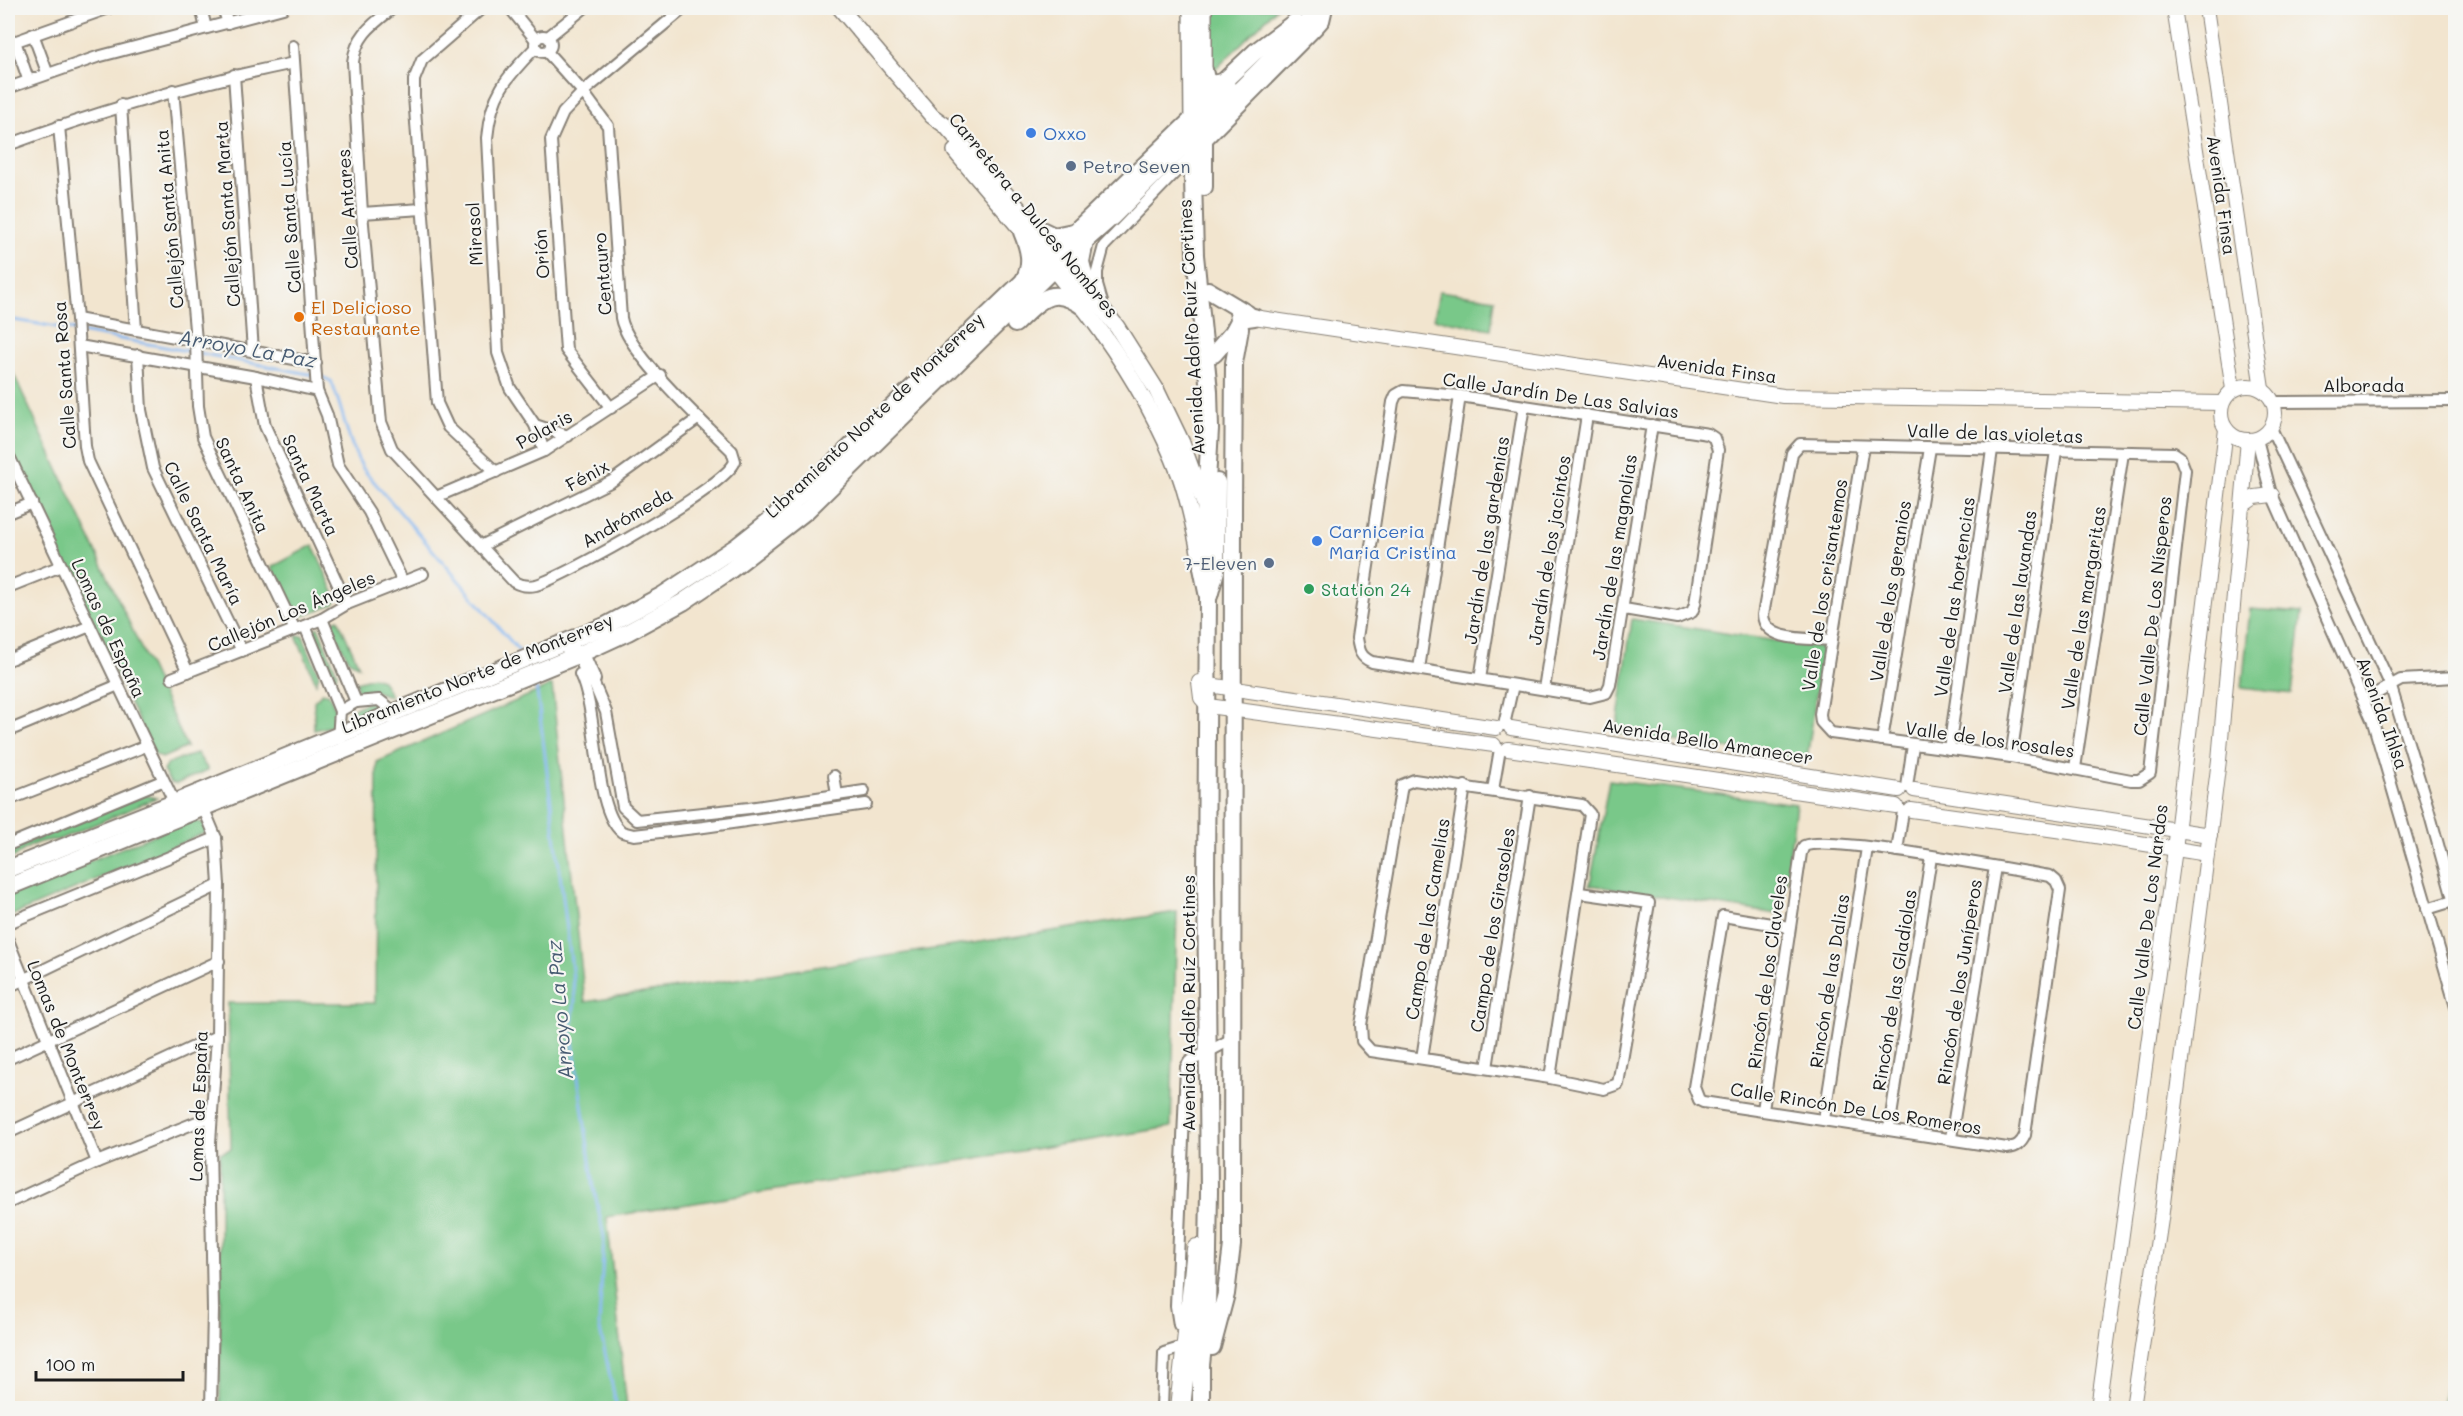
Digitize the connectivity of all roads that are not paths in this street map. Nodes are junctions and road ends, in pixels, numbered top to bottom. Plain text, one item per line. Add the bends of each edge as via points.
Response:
1 (109, 8) edge
2 (201, 8) edge
3 (223, 8) edge
4 (283, 8) edge
5 (393, 8) edge
6 (482, 8) edge
7 (510, 8) edge
8 (584, 8) edge
9 (684, 8) edge
10 (840, 8) edge
11 (1191, 8) edge
12 (1204, 8) edge
13 (1311, 8) edge
14 (1322, 8) edge
15 (1327, 8) edge
16 (2174, 8) edge
17 (2206, 8) edge
18 (84, 11) edge
19 (1296, 22) junction
20 (228, 23) junction
21 (206, 28) junction
22 (33, 34) junction
23 (548, 38) junction
24 (11, 42) edge
25 (536, 44) junction
26 (293, 46) dead end
27 (547, 52) junction
28 (294, 63) junction
29 (1204, 70) junction
30 (47, 72) junction
31 (234, 75) junction
32 (28, 79) junction
33 (8, 88) edge
34 (173, 90) junction
35 (583, 92) junction
36 (121, 105) junction
37 (1204, 108) junction
38 (59, 126) junction
39 (1198, 131) junction
40 (8, 145) edge
41 (1192, 155) junction
42 (422, 209) junction
43 (362, 213) junction
44 (1027, 228) junction
45 (1081, 236) junction
46 (1054, 259) junction
47 (1027, 287) junction
48 (1208, 290) junction
49 (1083, 298) junction
50 (1106, 311) junction
51 (1244, 315) junction
52 (77, 323) junction
53 (136, 330) junction
54 (79, 343) junction
55 (196, 343) junction
56 (253, 351) junction
57 (1214, 354) junction
58 (138, 355) junction
59 (197, 364) junction
60 (316, 365) junction
61 (660, 375) junction
62 (256, 377) junction
63 (317, 389) junction
64 (2233, 389) junction
65 (2262, 389) junction
66 (1460, 396) junction
67 (2456, 401) edge
68 (2273, 402) junction
69 (2179, 404) junction
70 (2222, 404) junction
71 (1524, 406) junction
72 (611, 408) junction
73 (909, 413) junction
74 (1587, 415) junction
75 (699, 418) junction
76 (536, 425) junction
77 (1652, 425) junction
78 (2224, 425) junction
79 (2271, 428) junction
80 (568, 436) junction
81 (2253, 440) junction
82 (1863, 446) junction
83 (1930, 448) junction
84 (1992, 450) junction
85 (544, 451) junction
86 (2056, 452) junction
87 (2123, 453) junction
88 (8, 454) edge
89 (735, 456) joint
90 (2184, 463) joint
91 (496, 472) junction
92 (1217, 474) junction
93 (2272, 495) junction
94 (436, 497) junction
95 (32, 503) junction
96 (1233, 506) junction
97 (2242, 506) junction
98 (1205, 508) junction
99 (8, 513) edge
100 (1217, 543) junction
101 (481, 546) junction
102 (61, 566) junction
103 (1202, 568) junction
104 (423, 574) dead end
105 (402, 582) junction
106 (520, 586) joint
107 (8, 588) edge
108 (1208, 597) junction
109 (347, 604) junction
110 (1624, 609) junction
111 (625, 615) junction
112 (322, 619) junction
113 (90, 626) junction
114 (300, 628) junction
115 (1832, 640) junction
116 (604, 643) junction
117 (242, 651) junction
118 (529, 658) junction
119 (8, 660) edge
120 (579, 665) junction
121 (1419, 669) junction
122 (188, 672) junction
123 (2456, 676) edge
124 (172, 678) dead end
125 (1480, 679) junction
126 (346, 680) junction
127 (2390, 684) junction
128 (1513, 685) junction
129 (117, 686) junction
130 (332, 686) junction
131 (1234, 689) junction
132 (1544, 689) junction
133 (1202, 693) junction
134 (2364, 700) junction
135 (356, 702) junction
136 (1334, 705) junction
137 (1234, 708) junction
138 (1364, 710) junction
139 (340, 711) junction
140 (393, 712) junction
141 (1332, 723) junction
142 (1360, 727) junction
143 (1504, 727) junction
144 (1825, 729) joint
145 (8, 730) edge
146 (390, 731) junction
147 (336, 735) junction
148 (1882, 740) junction
149 (1914, 745) junction
150 (146, 746) junction
151 (354, 746) junction
152 (1501, 747) junction
153 (1949, 749) junction
154 (1697, 757) junction
155 (2012, 757) junction
156 (1720, 761) junction
157 (2075, 768) junction
158 (2150, 773) joint
159 (834, 776) dead end
160 (1694, 776) junction
161 (1717, 780) junction
162 (162, 781) junction
163 (1465, 786) junction
164 (1906, 789) junction
165 (1493, 790) junction
166 (864, 791) dead end
167 (837, 795) junction
168 (1530, 796) junction
169 (8, 800) edge
170 (866, 804) dead end
171 (203, 807) junction
172 (1903, 809) junction
173 (178, 810) junction
174 (2079, 814) junction
175 (2104, 818) junction
176 (2178, 830) junction
177 (2077, 832) junction
178 (2210, 835) junction
179 (2102, 836) junction
180 (216, 838) junction
181 (8, 845) edge
182 (1867, 848) junction
183 (2175, 849) junction
184 (1897, 851) junction
185 (2207, 854) junction
186 (1931, 857) junction
187 (1995, 867) junction
188 (8, 869) edge
189 (1206, 878) junction
190 (219, 885) junction
191 (8, 887) edge
192 (1580, 892) junction
193 (1231, 904) junction
194 (2454, 906) edge
195 (2427, 909) junction
196 (8, 923) edge
197 (1789, 927) junction
198 (8, 940) edge
199 (219, 961) junction
200 (23, 980) junction
201 (8, 987) edge
202 (2456, 1007) edge
203 (217, 1036) junction
204 (1232, 1039) junction
205 (47, 1041) junction
206 (1204, 1056) junction
207 (1422, 1058) junction
208 (8, 1059) edge
209 (1487, 1068) junction
210 (1550, 1078) junction
211 (72, 1103) junction
212 (1763, 1110) junction
213 (213, 1116) junction
214 (1824, 1119) junction
215 (1889, 1129) junction
216 (8, 1133) edge
217 (1233, 1135) junction
218 (1951, 1138) junction
219 (98, 1162) junction
220 (8, 1203) edge
221 (1197, 1250) junction
222 (211, 1408) edge
223 (1162, 1408) edge
224 (1180, 1408) edge
225 (1192, 1408) edge
226 (1201, 1408) edge
227 (1207, 1408) edge
228 (2098, 1408) edge
229 (2133, 1408) edge

1 - 18 street
2 - 21 street
3 - 20 street
4 - 20 street
5 - 43 street, Calle Antares via 363,33 354,51
6 - 42 street via 426,54 417,69 414,96
7 - 25 street
8 - 23 street
9 - 35 street, Orión
10 - 44 main road, Carretera a Dulces Nombres via 932,116 946,126
11 - 39 main road
12 - 29 main road
13 - 19 main road
14 - 39 main road, Libramiento Norte de Monterrey
15 - 39 street via 1318,28
16 - 64 street, Avenida Finsa
17 - 65 street, Avenida Finsa
18 - 22 street
19 - 29 main road via 1255,52 1224,82 1211,84
19 - 37 main road
20 - 21 street
21 - 30 street
22 - 24 street
22 - 30 street
23 - 25 street via 544,36
23 - 27 street via 551,45
24 - 32 street
25 - 27 street via 542,53
25 - 76 street, Mirasol via 495,96 487,138 498,353 510,388
26 - 28 street, Calle Santa Lucía
27 - 35 street, Centauro
28 - 31 street
28 - 60 street, Calle Santa Lucía
29 - 37 main road
30 - 32 street
31 - 34 street
31 - 56 street, Callejón Santa Marta
32 - 33 street
34 - 36 street
34 - 55 street, Callejón Santa Anita
35 - 61 street, Centauro via 606,121 609,132 622,327
35 - 72 street, Orión via 563,113 551,140 564,341 570,358
36 - 38 street
36 - 53 street
37 - 39 main road
38 - 40 street
38 - 52 street, Calle Santa Rosa
39 - 41 main road, Avenida Adolfo Ruíz Cortines
39 - 45 main road, Libramiento Norte de Monterrey
39 - 48 main road, Avenida Adolfo Ruíz Cortines
41 - 50 street via 1104,246 1096,285
41 - 98 main road, Avenida Adolfo Ruíz Cortines via 1194,255 1209,391
42 - 43 street
42 - 91 street via 437,403 448,427
43 - 94 street, Calle Antares via 385,437
44 - 45 main road via 1054,236
44 - 46 main road, Carretera a Dulces Nombres
44 - 47 main road
45 - 46 main road, Libramiento Norte de Monterrey
45 - 49 main road
46 - 47 main road, Libramiento Norte de Monterrey
46 - 49 main road, Carretera a Dulces Nombres
47 - 49 main road via 1061,286
47 - 73 main road, Libramiento Norte de Monterrey
47 - 111 main road via 793,502 736,547
48 - 51 main road
48 - 57 main road, Avenida Adolfo Ruíz Cortines
49 - 50 main road, Carretera a Dulces Nombres
49 - 73 main road via 1042,298 970,368
49 - 103 main road, Carretera a Dulces Nombres via 1139,388 1161,432 1180,477
50 - 98 main road, Carretera a Dulces Nombres via 1156,389 1182,443
51 - 57 main road
51 - 69 street, Avenida Finsa via 1782,396
51 - 96 main road via 1234,363
52 - 53 street
52 - 54 street, Calle Santa Rosa
53 - 55 street
54 - 58 street
54 - 122 street, Calle Santa Rosa via 88,461
55 - 56 street
55 - 59 street, Santa Anita
56 - 60 street
57 - 92 main road, Avenida Adolfo Ruíz Cortines
58 - 59 street
58 - 117 street, Calle Santa María via 141,410 153,468
59 - 62 street
59 - 114 street, Santa Anita via 198,406 206,447
60 - 63 street, Calle Santa Lucía
61 - 72 street, Polaris
61 - 75 street, Centauro
62 - 63 street
62 - 109 street, Santa Marta via 266,426
63 - 105 street, Calle Santa Lucía via 338,465 369,512
64 - 65 street via 2243,385
64 - 70 street
65 - 68 street
66 - 71 street, Calle Jardín De Las Salvias
66 - 121 street
66 - 121 street, Calle Jardín De Las Salvias via 1403,391 1396,395 1359,626 1359,650 1364,658
67 - 68 street, Alborada
68 - 79 street via 2276,411
69 - 70 street, Avenida Finsa
69 - 78 street, Avenida Finsa
70 - 78 street
71 - 74 street, Calle Jardín De Las Salvias
71 - 125 street, Jardín de las gardenias
72 - 80 street, Polaris
73 - 116 main road, Libramiento Norte de Monterrey via 806,512 729,571 658,616
74 - 77 street, Calle Jardín De Las Salvias
74 - 132 street, Jardín de los jacintos
75 - 89 street, Centauro
75 - 101 street, Fénix via 612,481
76 - 80 street
76 - 85 street, Mirasol
77 - 110 street, Jardín de las magnolias
77 - 110 street, Calle Jardín De Las Salvias via 1708,434 1718,450 1692,612 1677,618
78 - 81 street via 2232,435
78 - 176 street, Calle Valle De Los Nardos
79 - 81 street
79 - 127 street, Avenida Ihlsa
80 - 85 street, Polaris
81 - 93 street, Avenida Ihlsa
81 - 97 street
82 - 83 street, Valle de las violetas
82 - 115 street, Valle de los crisantemos
82 - 115 street, Valle de las violetas via 1800,444 1792,453 1763,615 1764,624 1773,634
83 - 84 street, Valle de las violetas
83 - 148 street, Valle de los geranios
84 - 86 street, Valle de las violetas
84 - 153 street, Valle de las hortencias
85 - 91 street, Polaris
86 - 87 street, Valle de las violetas
86 - 155 street, Valle de las lavandas
87 - 90 street, Valle de las violetas via 2174,453
87 - 157 street, Valle de las margaritas
88 - 95 street, Lomas de España
89 - 106 street, Andrómeda via 730,471 681,506 598,555 535,585
90 - 158 street, Calle Valle De Los Nísperos
91 - 94 street, Polaris
92 - 96 main road
92 - 100 main road, Avenida Adolfo Ruíz Cortines
93 - 97 street via 2255,497
93 - 134 street, Avenida Ihlsa
94 - 101 street, Calle Antares
95 - 99 street
95 - 102 street, Lomas de España
96 - 131 main road
97 - 178 street
98 - 100 main road, Carretera a Dulces Nombres
98 - 103 main road, Avenida Adolfo Ruíz Cortines
100 - 108 main road, Avenida Adolfo Ruíz Cortines via 1216,571
101 - 106 street, Calle Antares
102 - 107 street
102 - 113 street, Lomas de España
103 - 108 main road, Avenida Adolfo Ruíz Cortines
103 - 133 main road
104 - 105 street, Callejón Los Ángeles
105 - 109 street, Callejón Los Ángeles
108 - 133 main road, Avenida Adolfo Ruíz Cortines
109 - 112 street, Callejón Los Ángeles
110 - 132 street, Jardín de las magnolias via 1606,693 1590,697
111 - 118 main road
111 - 120 main road via 618,627 579,645
112 - 114 street, Callejón Los Ángeles
112 - 126 street
113 - 119 street
113 - 129 street, Lomas de España
114 - 117 street, Callejón Los Ángeles
114 - 130 street, Santa Anita
115 - 144 street, Valle de los crisantemos via 1820,714
116 - 120 main road, Libramiento Norte de Monterrey
116 - 120 main road via 593,657
117 - 122 street, Callejón Los Ángeles
118 - 120 main road via 539,660 566,651
118 - 140 main road
120 - 146 main road, Libramiento Norte de Monterrey via 553,665
120 - 167 street via 606,712 621,801 627,813 637,820
120 - 170 street via 590,697 607,812 622,832 634,835 713,826
121 - 125 street
122 - 124 street, Callejón Los Ángeles
123 - 127 street via 2414,677
125 - 128 street
126 - 130 street
126 - 135 street
127 - 134 street
127 - 194 street, Avenida Ihlsa
128 - 132 street
128 - 143 street
129 - 145 street
129 - 150 street, Lomas de España
130 - 139 street, Santa Anita
131 - 133 street, Avenida Bello Amanecer
131 - 136 street, Avenida Bello Amanecer
131 - 137 main road
133 - 137 street, Avenida Bello Amanecer
133 - 189 main road, Avenida Adolfo Ruíz Cortines
133 - 206 main road
134 - 195 street, Avenida Ihlsa
135 - 139 street
135 - 140 street via 379,700
136 - 138 street, Avenida Bello Amanecer
136 - 141 street
137 - 141 street, Avenida Bello Amanecer
137 - 193 main road
138 - 142 street
138 - 143 street, Avenida Bello Amanecer
139 - 147 street
140 - 146 street
140 - 147 main road
141 - 142 street, Avenida Bello Amanecer
142 - 152 street, Avenida Bello Amanecer
143 - 152 street via 1492,736
143 - 152 street via 1516,737
143 - 154 street, Avenida Bello Amanecer
144 - 148 street, Valle de los rosales via 1831,734
146 - 151 main road, Libramiento Norte de Monterrey
147 - 151 street via 345,745
147 - 173 main road
148 - 149 street, Valle de los rosales
149 - 153 street, Valle de los rosales
149 - 164 street
150 - 162 street, Lomas de España
150 - 169 street
151 - 171 main road, Libramiento Norte de Monterrey
152 - 160 street, Avenida Bello Amanecer
152 - 165 street
153 - 155 street, Valle de los rosales
154 - 156 street, Avenida Bello Amanecer
154 - 160 street
155 - 157 street, Valle de los rosales
156 - 161 street via 1722,770
156 - 164 street, Avenida Bello Amanecer
157 - 158 street, Valle de los rosales via 2130,780
159 - 167 street
160 - 161 street, Avenida Bello Amanecer
161 - 172 street, Avenida Bello Amanecer
162 - 173 street, Lomas de España
162 - 181 street
163 - 165 street
163 - 207 street, Campo de las Camelias
163 - 207 street via 1414,780 1406,781 1401,789 1361,1025 1362,1041 1371,1051
164 - 172 street via 1894,797
164 - 172 street via 1918,798
164 - 174 street, Avenida Bello Amanecer
165 - 168 street
166 - 167 street
168 - 192 street via 1587,808 1591,822
168 - 209 street, Campo de los Girasoles
171 - 173 main road, Libramiento Norte de Monterrey
171 - 180 street, Lomas de España
172 - 177 street, Avenida Bello Amanecer
172 - 184 street
173 - 188 main road
173 - 191 main road, Libramiento Norte de Monterrey
174 - 175 street, Avenida Bello Amanecer
174 - 177 street
175 - 176 street, Avenida Bello Amanecer
175 - 179 street
176 - 178 street, Avenida Bello Amanecer
176 - 183 street, Calle Valle De Los Nardos
177 - 179 street, Avenida Bello Amanecer
178 - 185 street
179 - 183 street, Avenida Bello Amanecer
180 - 190 street, Lomas de España
180 - 196 street
182 - 184 street
182 - 197 street, Rincón de los Claveles via 1810,842 1804,846
182 - 214 street, Rincón de las Dalias
183 - 185 street, Avenida Bello Amanecer
183 - 228 street, Calle Valle De Los Nardos
184 - 186 street
185 - 229 street
186 - 187 street
186 - 215 street, Rincón de las Gladiolas
187 - 218 street, Rincón de los Juníperos
187 - 218 street, Calle Rincón De Los Romeros via 2050,876 2060,890 2025,1135 2016,1147
189 - 193 main road
189 - 206 main road, Avenida Adolfo Ruíz Cortines
190 - 199 street, Lomas de España
190 - 200 street
192 - 210 street
192 - 210 street via 1649,903 1618,1084 1604,1089
193 - 204 main road
194 - 195 street
195 - 202 street, Avenida Ihlsa
197 - 212 street, Rincón de los Claveles
197 - 212 street, Calle Rincón De Los Romeros via 1723,916 1694,1087 1695,1095 1703,1102
198 - 200 street, Lomas de Monterrey
199 - 203 street, Lomas de España
199 - 205 street
200 - 201 street
200 - 205 street, Lomas de Monterrey
203 - 211 street
203 - 213 street, Lomas de España
204 - 206 street
204 - 217 main road
205 - 208 street
205 - 211 street, Lomas de Monterrey
206 - 217 main road via 1216,1053 1227,1064
206 - 221 main road via 1196,1089
206 - 223 street via 1186,1067 1176,1315 1185,1341 1183,1347 1164,1353
206 - 226 main road, Avenida Adolfo Ruíz Cortines via 1207,1311
207 - 209 street
209 - 210 street
211 - 216 street
211 - 219 street, Lomas de Monterrey
212 - 214 street, Calle Rincón De Los Romeros
213 - 219 street
213 - 222 street, Lomas de España
214 - 215 street, Calle Rincón De Los Romeros
215 - 218 street, Calle Rincón De Los Romeros
217 - 227 main road via 1229,1270 1213,1344
219 - 220 street
221 - 224 highway
221 - 225 main road

